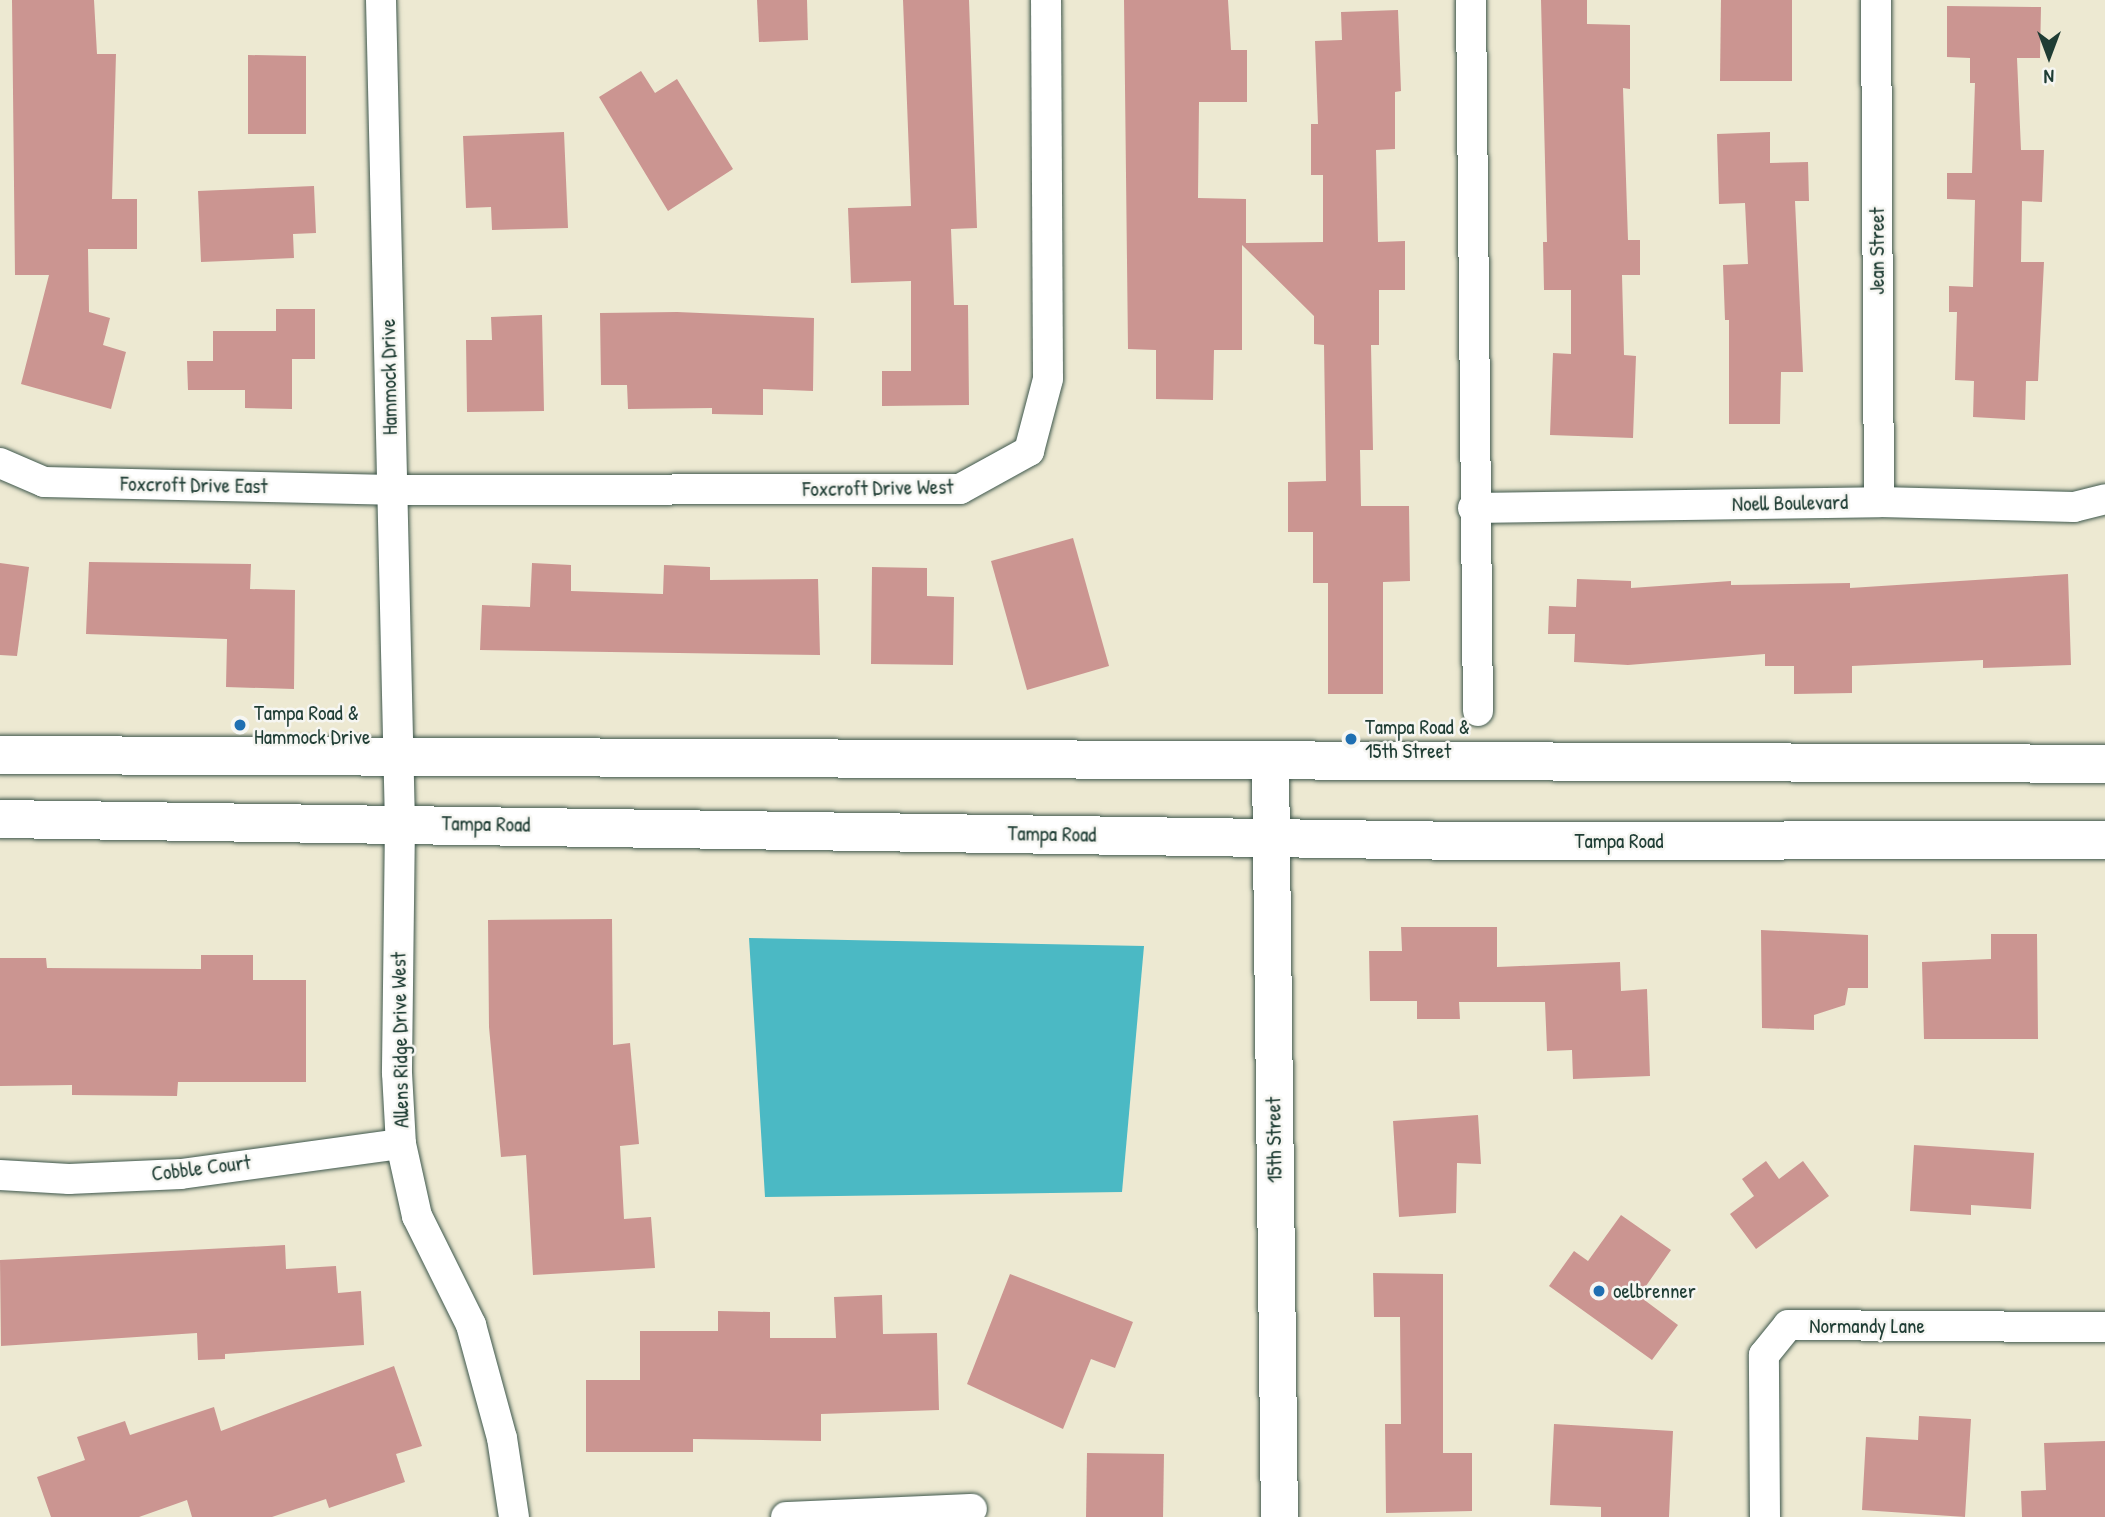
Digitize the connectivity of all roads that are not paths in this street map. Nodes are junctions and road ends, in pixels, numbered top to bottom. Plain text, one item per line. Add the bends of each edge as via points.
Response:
1 (381, 0) edge
2 (1046, 0) edge
3 (1471, 0) edge
4 (1876, 0) edge
5 (0, 463) edge
6 (391, 490) junction
7 (2105, 499) edge
8 (1879, 502) junction
9 (1473, 508) junction
10 (1478, 711) dead end
11 (397, 754) junction
12 (0, 755) edge
13 (1270, 763) junction
14 (2105, 764) edge
15 (0, 819) edge
16 (400, 822) junction
17 (1271, 838) junction
18 (2105, 840) edge
19 (401, 1144) junction
20 (0, 1175) edge
21 (2105, 1327) edge
22 (972, 1508) dead end
23 (514, 1517) edge
24 (786, 1517) edge
25 (1279, 1517) edge
26 (1765, 1517) edge

1 - 6 street, Hammock Drive
2 - 6 street, Foxcroft Drive West via 1048,379 1028,451 960,489
3 - 9 street
4 - 8 street, Jean Street
5 - 6 street, Foxcroft Drive East via 44,482
6 - 11 street, Hammock Drive
7 - 8 street, Noell Boulevard via 2074,507
8 - 9 street, Noell Boulevard
9 - 10 street
11 - 12 main road
11 - 13 main road
11 - 16 street, Allens Ridge Drive West
13 - 14 main road
13 - 17 street, 15th Street
15 - 16 main road, Tampa Road
16 - 17 main road, Tampa Road
16 - 19 street, Allens Ridge Drive West via 397,1073
17 - 18 main road, Tampa Road
17 - 25 street, 15th Street
19 - 20 street, Cobble Court via 181,1174 69,1179
19 - 23 street, Allens Ridge Drive West via 418,1216 471,1325 502,1438
21 - 26 street, Normandy Lane via 1788,1325 1765,1355
22 - 24 street

